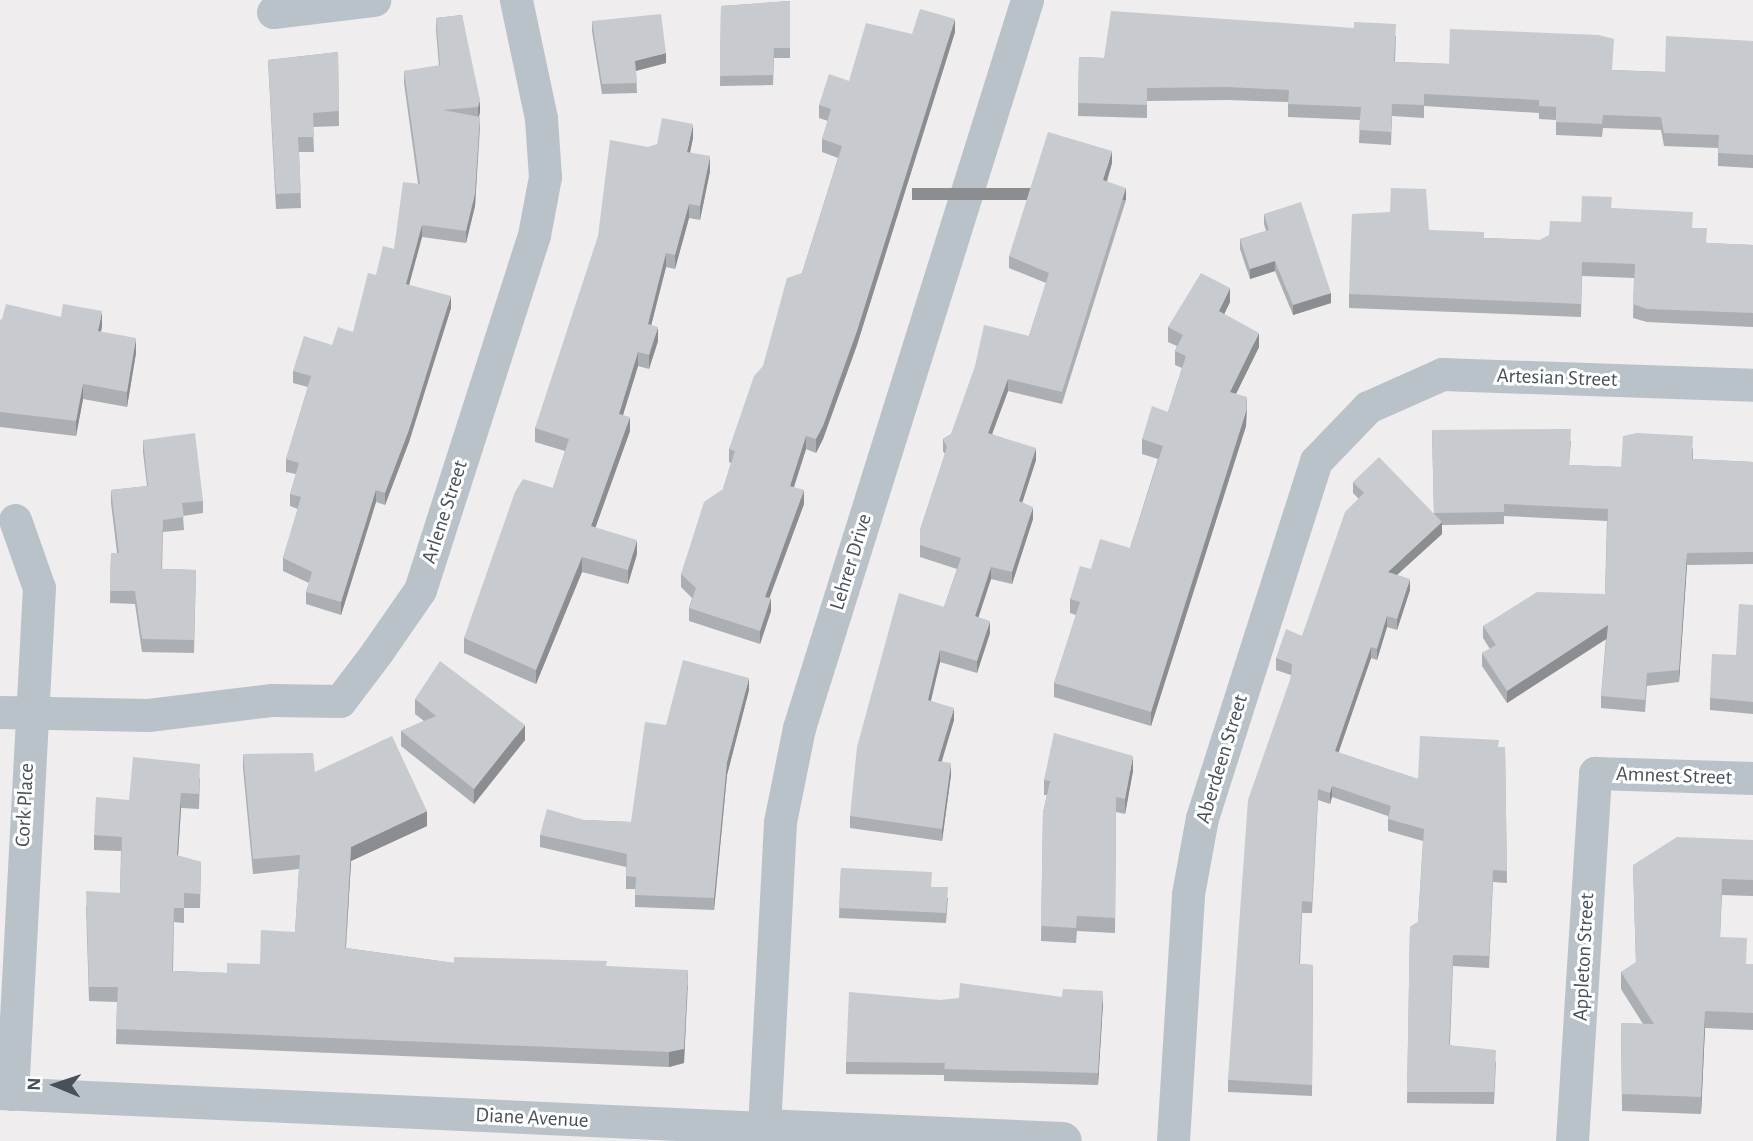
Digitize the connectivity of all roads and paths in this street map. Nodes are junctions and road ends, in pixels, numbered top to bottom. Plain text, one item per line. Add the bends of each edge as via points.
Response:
1 (374, 0) edge
2 (516, 0) edge
3 (1027, 0) edge
4 (273, 12) dead end
5 (1753, 384) edge
6 (1368, 407) joint
7 (15, 520) dead end
8 (14, 712) edge
9 (1595, 773) joint
10 (1753, 778) edge
11 (6, 1094) edge
12 (764, 1135) edge
13 (1063, 1141) edge
14 (1173, 1141) edge
15 (1572, 1141) edge

1 - 4 street
2 - 8 street, Arlene Street via 541,118 545,177 534,235 413,600 340,701 272,700 148,715
3 - 12 street, Lehrer Drive via 799,728 780,822
5 - 6 street, Artesian Street via 1442,374
6 - 14 street, Aberdeen Street via 1316,461 1202,818 1188,894
7 - 8 street, Cork Place via 39,588
8 - 11 street, Cork Place
9 - 10 street, Amnest Street
9 - 15 street, Appleton Street
11 - 12 street, Diane Avenue
12 - 13 street, Diane Avenue

